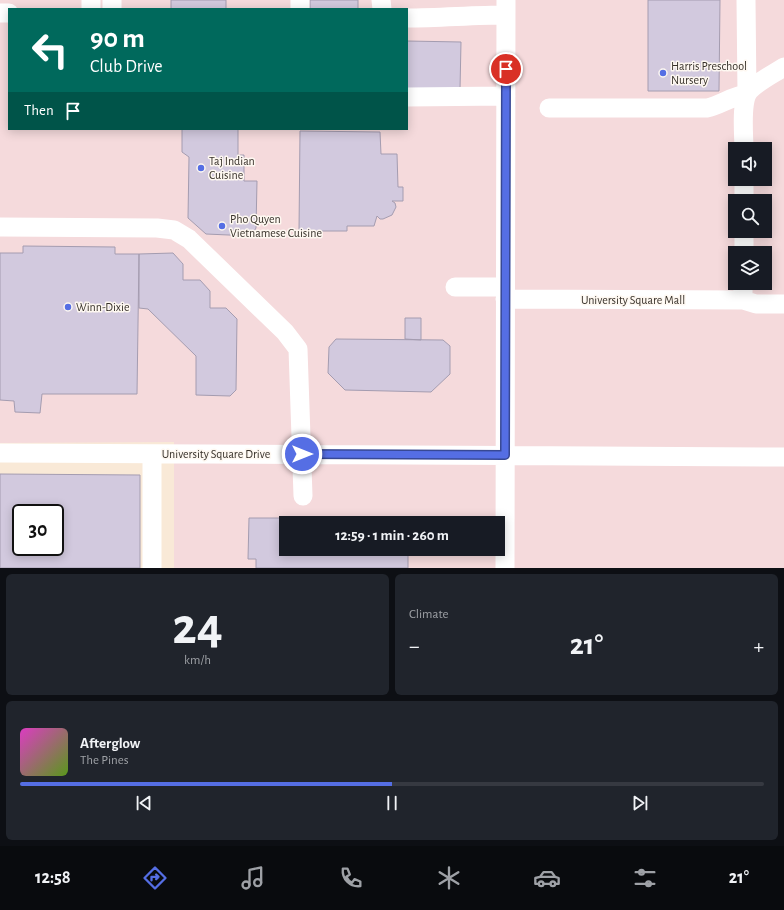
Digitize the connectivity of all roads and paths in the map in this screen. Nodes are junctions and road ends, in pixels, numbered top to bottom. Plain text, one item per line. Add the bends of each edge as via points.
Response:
1 (746, 0) edge
2 (506, 8) edge
3 (408, 18) edge
4 (784, 67) edge
5 (747, 94) junction
6 (506, 96) junction
7 (408, 97) edge
8 (549, 108) dead end
9 (744, 142) edge
10 (0, 228) edge
11 (455, 286) dead end
12 (743, 292) edge
13 (505, 293) junction
14 (784, 304) edge
15 (0, 454) edge
16 (152, 454) junction
17 (302, 454) junction
18 (505, 455) junction
19 (784, 457) edge
20 (303, 496) dead end
21 (152, 568) edge
22 (505, 568) edge

1 - 5 street
2 - 3 street via 450,18
2 - 6 street
4 - 5 street via 754,86
5 - 8 street via 732,97 707,108
5 - 9 street via 744,105
6 - 7 street
6 - 13 street
10 - 17 street via 157,228 181,233 251,298 298,348
11 - 13 street, University Square Mall
12 - 13 street, University Square Mall
12 - 14 street, University Square Mall via 756,304
13 - 18 street
15 - 16 street, University Square Drive
16 - 17 street, University Square Drive
16 - 21 street
17 - 18 street, University Square Drive
17 - 20 street
18 - 19 street, University Square Drive
18 - 22 street

